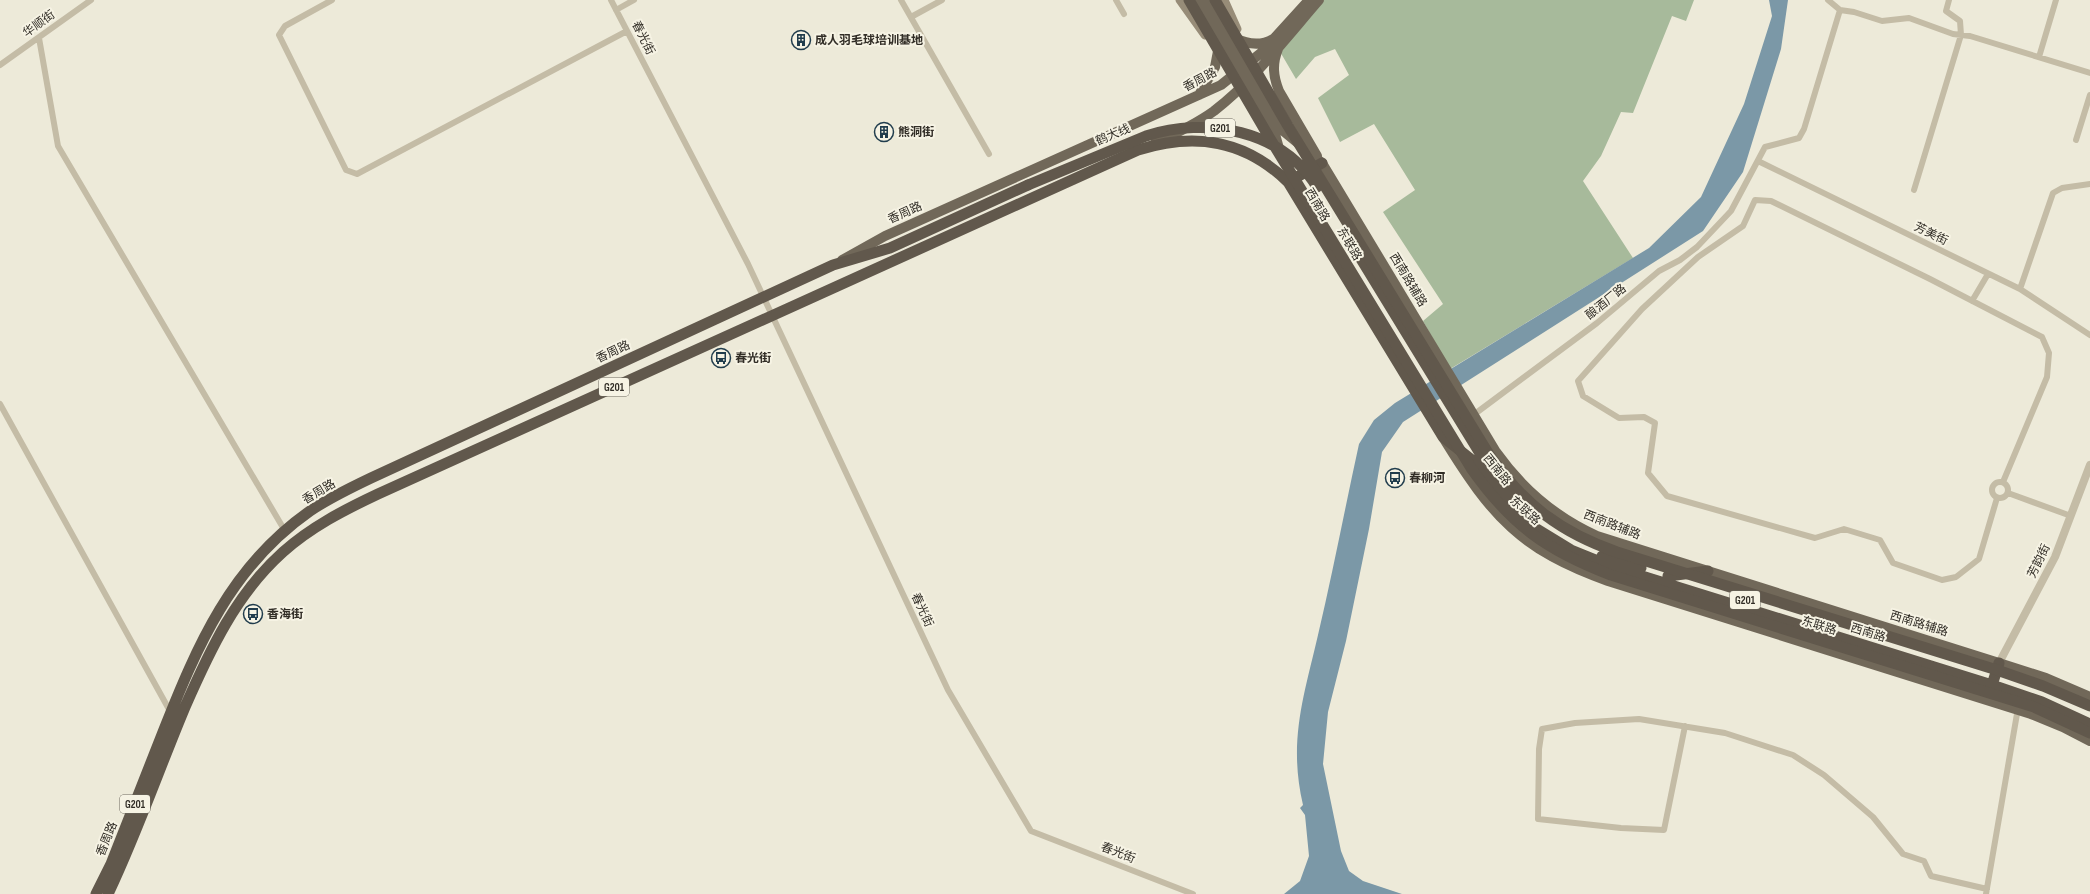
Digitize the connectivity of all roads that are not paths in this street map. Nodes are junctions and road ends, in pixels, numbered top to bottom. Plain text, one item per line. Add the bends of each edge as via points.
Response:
1 (91, 0) edge
2 (332, 0) edge
3 (611, 0) edge
4 (634, 0) edge
5 (901, 0) edge
6 (942, 0) edge
7 (1116, 0) edge
8 (1180, 0) edge
9 (1189, 0) edge
10 (1197, 0) edge
11 (1206, 0) edge
12 (1215, 0) edge
13 (1224, 0) edge
14 (1309, 0) edge
15 (1319, 0) edge
16 (1828, 0) edge
17 (1949, 0) edge
18 (2056, 0) edge
19 (616, 10) junction
20 (1840, 10) junction
21 (1124, 14) dead end
22 (911, 17) junction
23 (627, 31) junction
24 (1221, 34) junction
25 (1961, 35) junction
26 (38, 38) junction
27 (1279, 40) junction
28 (1247, 55) junction
29 (2039, 57) junction
30 (0, 65) edge
31 (1228, 67) junction
32 (1242, 69) junction
33 (2090, 73) edge
34 (1248, 80) junction
35 (2090, 95) edge
36 (1197, 97) junction
37 (1279, 132) junction
38 (2076, 140) dead end
39 (1138, 150) junction
40 (989, 154) dead end
41 (1758, 161) junction
42 (1322, 163) junction
43 (1288, 182) junction
44 (2090, 184) edge
45 (1914, 190) dead end
46 (1361, 259) joint
47 (833, 265) junction
48 (1988, 274) junction
49 (2020, 289) junction
50 (764, 297) junction
51 (1972, 301) junction
52 (772, 316) junction
53 (2090, 335) edge
54 (0, 404) edge
55 (1474, 415) junction
56 (1462, 424) junction
57 (1443, 437) junction
58 (2090, 465) edge
59 (2003, 482) junction
60 (2008, 493) junction
61 (1997, 498) junction
62 (2071, 516) junction
63 (285, 531) junction
64 (1708, 572) junction
65 (1668, 576) junction
66 (1999, 663) junction
67 (1994, 681) junction
68 (2021, 690) junction
69 (2090, 697) edge
70 (2090, 706) edge
71 (2018, 710) junction
72 (170, 712) junction
73 (2090, 715) edge
74 (2090, 724) edge
75 (178, 725) junction
76 (1685, 726) junction
77 (2090, 733) edge
78 (2090, 741) edge
79 (1986, 892) edge
80 (96, 894) edge
81 (108, 894) edge
82 (1193, 894) edge

1 - 26 street, 华顺街
2 - 23 street via 285,26 279,35 346,170 357,174
3 - 19 street, 春光街
4 - 19 street
5 - 22 street
6 - 22 street
7 - 21 street
8 - 31 main road, bridge
9 - 31 highway, 东联路, bridge
10 - 24 main road
11 - 24 main road
12 - 28 highway, 东联路, bridge
13 - 28 main road, bridge
14 - 27 main road, 香周路
15 - 27 main road, 香周路
16 - 20 street
17 - 25 street via 1946,11 1960,22
18 - 29 street
19 - 23 street, 春光街
20 - 25 street via 1882,21 1909,18
20 - 41 street, 酿酒厂路 via 1804,129 1799,138 1765,147
22 - 40 street
23 - 50 street, 春光街
24 - 27 main road via 1249,44
24 - 32 main road
24 - 36 main road via 1215,67
25 - 29 street
25 - 45 street
26 - 30 street, 华顺街
26 - 63 street via 58,146
27 - 32 main road, 香周路
27 - 34 main road, 香周路
27 - 42 main road via 1274,65 1278,91
28 - 70 highway, 东联路, bridge via 1490,456 1514,488 1544,516 1594,544 1997,670
29 - 33 street
31 - 77 highway, 东联路, bridge via 1471,468 1498,504 1530,534 1568,557 1611,574 2034,707
32 - 34 main road
32 - 36 main road, 香周路 via 1221,85
34 - 37 main road, 西南路辅路
34 - 39 main road, 香周路 via 1213,111 1196,122
35 - 38 street
36 - 47 main road, 香周路 via 885,236
37 - 42 main road, 西南路辅路
37 - 43 main road, 西南路
39 - 43 highway, 鹤大线 / G201 via 1179,140 1213,142 1256,157
39 - 52 highway, 香周路 / G201
41 - 48 street, 芳美街
41 - 55 street, 酿酒厂路 via 1731,211 1697,247 1659,271 1597,323
42 - 43 highway
42 - 55 main road, 西南路辅路
43 - 57 highway, 西南路 / G201
44 - 49 street via 2062,188 2053,193
46 - 47 highway, 鹤大线 / G201, bridge via 1310,175 1301,165 1280,149 1250,136 1231,130 1193,126 1162,130 890,248
46 - 56 highway, 西南路 / G201
47 - 50 highway, 香周路 / G201
48 - 49 street, 芳美街
48 - 51 street
49 - 53 street, 芳美街
50 - 52 street, 春光街
50 - 63 highway, 香周路 / G201 via 371,478 310,512
51 - 59 street via 2042,337 2049,353 2047,378
51 - 61 street via 1771,201 1755,200 1743,226 1698,257 1642,309 1578,381 1584,396 1619,418 1644,418 1655,423 1648,473 1667,496 1815,538 1844,529 1880,540 1893,563 1942,580 1956,577 1979,559
52 - 75 highway, 香周路 / G201 via 378,494 318,524 282,552 244,596 212,648
52 - 82 street, 春光街 via 948,690 1031,831
54 - 72 street
55 - 56 street, 酿酒厂路
55 - 64 main road, 西南路辅路 via 1508,469 1534,496 1565,520 1597,536
56 - 57 street, 酿酒厂路
56 - 65 highway, 西南路 / G201 via 1496,478 1539,522 1591,552
57 - 67 highway, 西南路 / G201 via 1477,464 1504,499 1535,528 1582,556
57 - 71 main road via 1464,472 1492,509 1525,540 1564,564 1608,582
58 - 62 street, 芳韵街
59 - 60 street via 2009,488
59 - 61 street via 1993,486 1993,494
60 - 61 street via 2005,497
60 - 62 street
62 - 66 street, 芳韵街 via 2055,557
63 - 72 highway, 香周路 / G201 via 252,563 215,614
64 - 65 highway
64 - 66 main road, 西南路辅路
65 - 67 highway, 西南路 / G201
66 - 67 highway
66 - 69 main road, 西南路辅路 via 2046,678
67 - 68 highway, 西南路 / G201
68 - 71 street
68 - 73 highway, 西南路 / G201 via 2072,706
68 - 74 highway, 西南路 / G201
71 - 78 main road via 2063,727
71 - 79 street
72 - 75 street
72 - 80 highway, 香周路 / G201 via 111,864
75 - 81 highway, 香周路 / G201
76 - 76 street via 1639,719 1575,723 1542,729 1539,749 1538,819 1664,830
76 - 79 street via 1725,733 1793,755 1824,775 1873,817 1903,854 1924,861 1931,876

